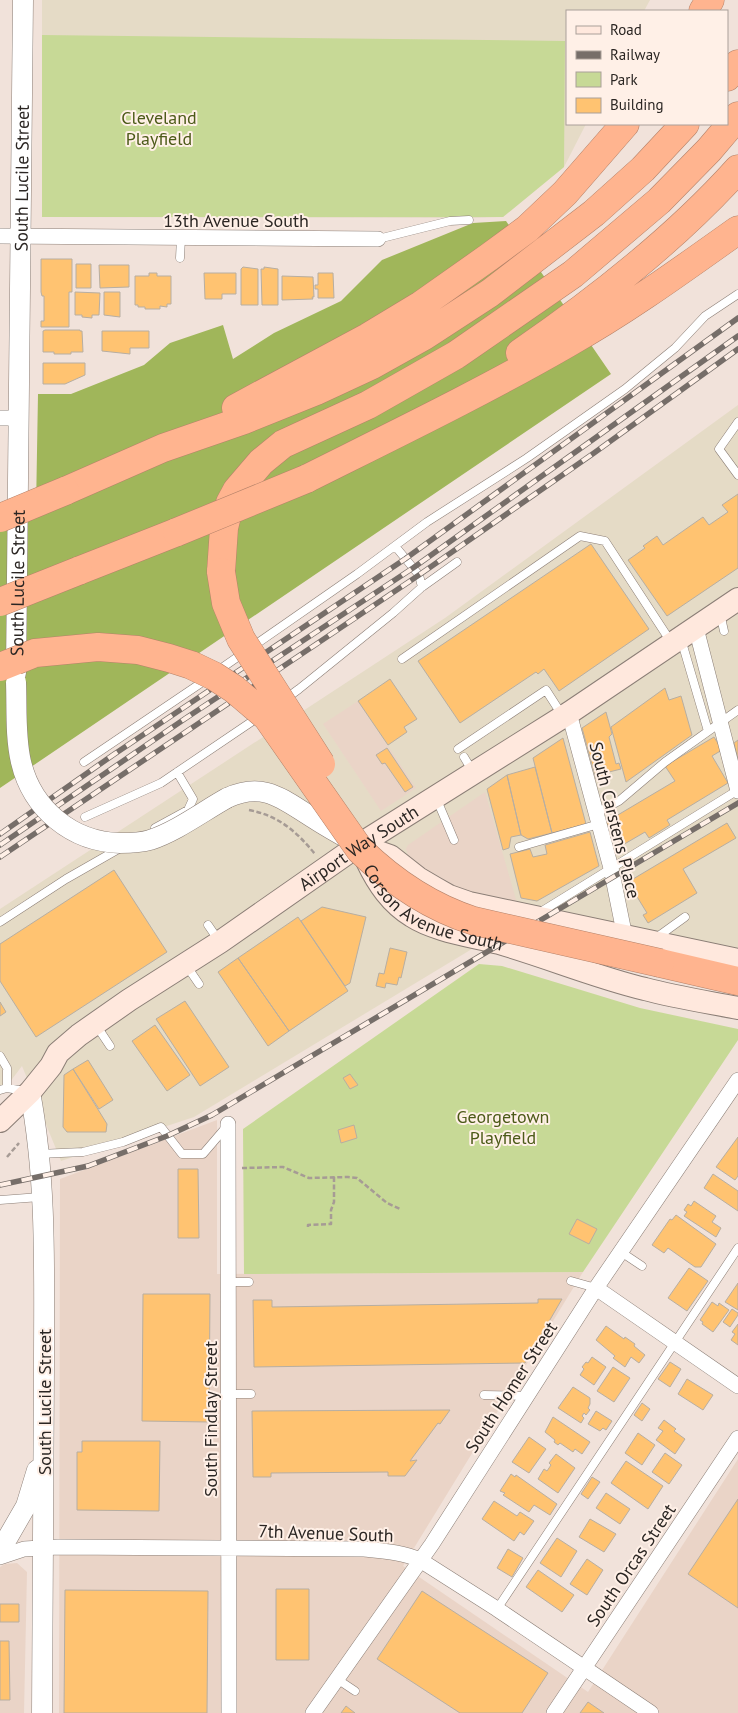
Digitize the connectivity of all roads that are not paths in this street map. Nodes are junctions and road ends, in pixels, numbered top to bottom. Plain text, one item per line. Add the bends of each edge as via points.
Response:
1 (23, 0) edge
2 (738, 64) edge
3 (728, 76) edge
4 (738, 116) edge
5 (624, 125) edge
6 (684, 125) edge
7 (738, 169) edge
8 (469, 220) dead end
9 (0, 236) edge
10 (22, 236) junction
11 (729, 236) edge
12 (181, 238) junction
13 (378, 239) joint
14 (180, 258) dead end
15 (738, 294) edge
16 (9, 418) edge
17 (738, 422) edge
18 (415, 424) junction
19 (163, 448) junction
20 (738, 475) edge
21 (0, 518) edge
22 (395, 546) junction
23 (457, 562) dead end
24 (422, 586) junction
25 (738, 599) edge
26 (0, 602) edge
27 (683, 637) junction
28 (402, 660) dead end
29 (8, 675) edge
30 (275, 706) dead end
31 (738, 710) edge
32 (267, 711) dead end
33 (566, 715) junction
34 (714, 726) junction
35 (458, 748) dead end
36 (84, 762) dead end
37 (177, 772) junction
38 (738, 791) edge
39 (436, 798) junction
40 (85, 817) dead end
41 (597, 818) junction
42 (454, 840) dead end
43 (359, 845) junction
44 (519, 847) dead end
45 (379, 868) junction
46 (610, 868) junction
47 (533, 917) junction
48 (685, 917) dead end
49 (0, 922) edge
50 (579, 926) junction
51 (625, 937) junction
52 (650, 943) junction
53 (738, 960) edge
54 (186, 964) junction
55 (571, 966) junction
56 (738, 981) edge
57 (198, 984) dead end
58 (738, 1008) edge
59 (95, 1024) junction
60 (110, 1046) dead end
61 (0, 1056) edge
62 (738, 1080) edge
63 (3, 1089) edge
64 (30, 1092) junction
65 (0, 1121) edge
66 (228, 1124) joint
67 (39, 1154) junction
68 (42, 1197) junction
69 (0, 1200) edge
70 (738, 1248) edge
71 (621, 1252) junction
72 (642, 1266) dead end
73 (571, 1281) dead end
74 (228, 1282) junction
75 (249, 1282) dead end
76 (596, 1288) junction
77 (675, 1342) junction
78 (738, 1386) edge
79 (228, 1394) junction
80 (252, 1394) dead end
81 (484, 1395) dead end
82 (527, 1396) junction
83 (44, 1432) junction
84 (738, 1438) edge
85 (43, 1547) junction
86 (229, 1548) junction
87 (0, 1551) edge
88 (0, 1557) edge
89 (420, 1560) junction
90 (497, 1609) junction
91 (585, 1668) junction
92 (337, 1679) junction
93 (355, 1691) dead end
94 (42, 1713) edge
95 (229, 1713) edge
96 (313, 1713) edge
97 (554, 1713) edge
98 (651, 1713) edge

1 - 10 street, South Lucile Street
2 - 3 highway
4 - 45 highway, bridge via 659,200 573,274 456,355 368,405 283,444 261,462 230,503 224,528 221,572 226,603 242,639 333,782
5 - 19 highway via 565,193 527,229 429,300 368,337
6 - 19 highway via 643,169 594,213 490,293 424,336 316,391
7 - 18 highway via 683,225 622,276 538,341
8 - 13 lane, 13th Avenue South via 450,221
9 - 10 street, 13th Avenue South
10 - 12 street, 13th Avenue South
10 - 16 street, South Lucile Street
11 - 18 highway via 569,343
12 - 13 street, 13th Avenue South
12 - 14 lane
15 - 22 lane via 705,316 675,348 625,389
16 - 29 street, South Lucile Street
17 - 20 lane via 719,449
18 - 26 highway, bridge via 306,479
19 - 21 highway, bridge
22 - 24 lane via 419,575
22 - 36 lane
23 - 24 lane
24 - 30 lane via 300,689
25 - 27 main road, Airport Way South via 722,621
27 - 28 lane via 605,541 580,536
27 - 33 main road, Airport Way South
27 - 34 street
29 - 43 street, South Lucile Street, bridge via 21,763 30,787 50,815 82,836 97,841 132,843 148,840 235,803 238,793 263,791 278,795
29 - 45 highway, bridge via 35,653 98,647 138,650 191,665 214,676 234,688 267,717 355,843
31 - 34 lane
32 - 37 lane
33 - 35 lane via 546,690
33 - 39 main road, Airport Way South via 469,765
33 - 41 street, South Carstens Place
34 - 38 street
34 - 41 lane
37 - 40 lane via 161,783
37 - 49 lane via 193,799 188,810 66,878
38 - 46 lane
39 - 42 lane
39 - 43 main road, Airport Way South
41 - 44 lane
41 - 46 street, South Carstens Place
43 - 47 main road, Corson Avenue South via 390,856 449,896
43 - 54 main road, Airport Way South via 214,934
43 - 55 main road, Corson Avenue South via 388,897 414,918
45 - 56 highway, bridge via 409,891 452,914 474,921
46 - 47 lane
46 - 51 street, South Carstens Place
47 - 50 main road, Corson Avenue South
48 - 52 lane
50 - 51 main road, Corson Avenue South
50 - 55 main road
51 - 52 main road, Corson Avenue South
52 - 53 main road, Corson Avenue South
54 - 57 lane
54 - 59 main road, Airport Way South
55 - 58 main road, Corson Avenue South via 645,990
59 - 60 lane
59 - 64 main road, Airport Way South via 58,1053
61 - 63 lane via 7,1068
62 - 71 street, South Homer Street
63 - 64 lane
64 - 65 main road, Airport Way South
64 - 67 street, South Lucile Street
66 - 67 lane via 202,1154 182,1154 161,1127 123,1142 83,1152
66 - 74 street, South Findlay Street
67 - 68 street, South Lucile Street
68 - 69 lane
68 - 83 street, South Lucile Street
70 - 77 lane
71 - 72 lane
71 - 76 street, South Homer Street
73 - 76 lane
74 - 75 lane
74 - 79 street, South Findlay Street
76 - 77 street
76 - 82 street, South Homer Street
77 - 78 street
77 - 90 lane
79 - 80 lane
79 - 86 street, South Findlay Street
81 - 82 lane
82 - 89 street, South Homer Street
83 - 85 street, South Lucile Street
83 - 87 street via 32,1490 18,1523
84 - 91 street, South Orcas Street
85 - 86 street, 7th Avenue South
85 - 88 street, 7th Avenue South
85 - 94 street, South Lucile Street
86 - 89 street, 7th Avenue South via 364,1549
86 - 95 street, South Findlay Street
89 - 90 street, 7th Avenue South
89 - 92 street, South Homer Street
90 - 91 street, 7th Avenue South
91 - 97 street, South Orcas Street
91 - 98 street, 7th Avenue South
92 - 93 lane
92 - 96 street, South Homer Street

